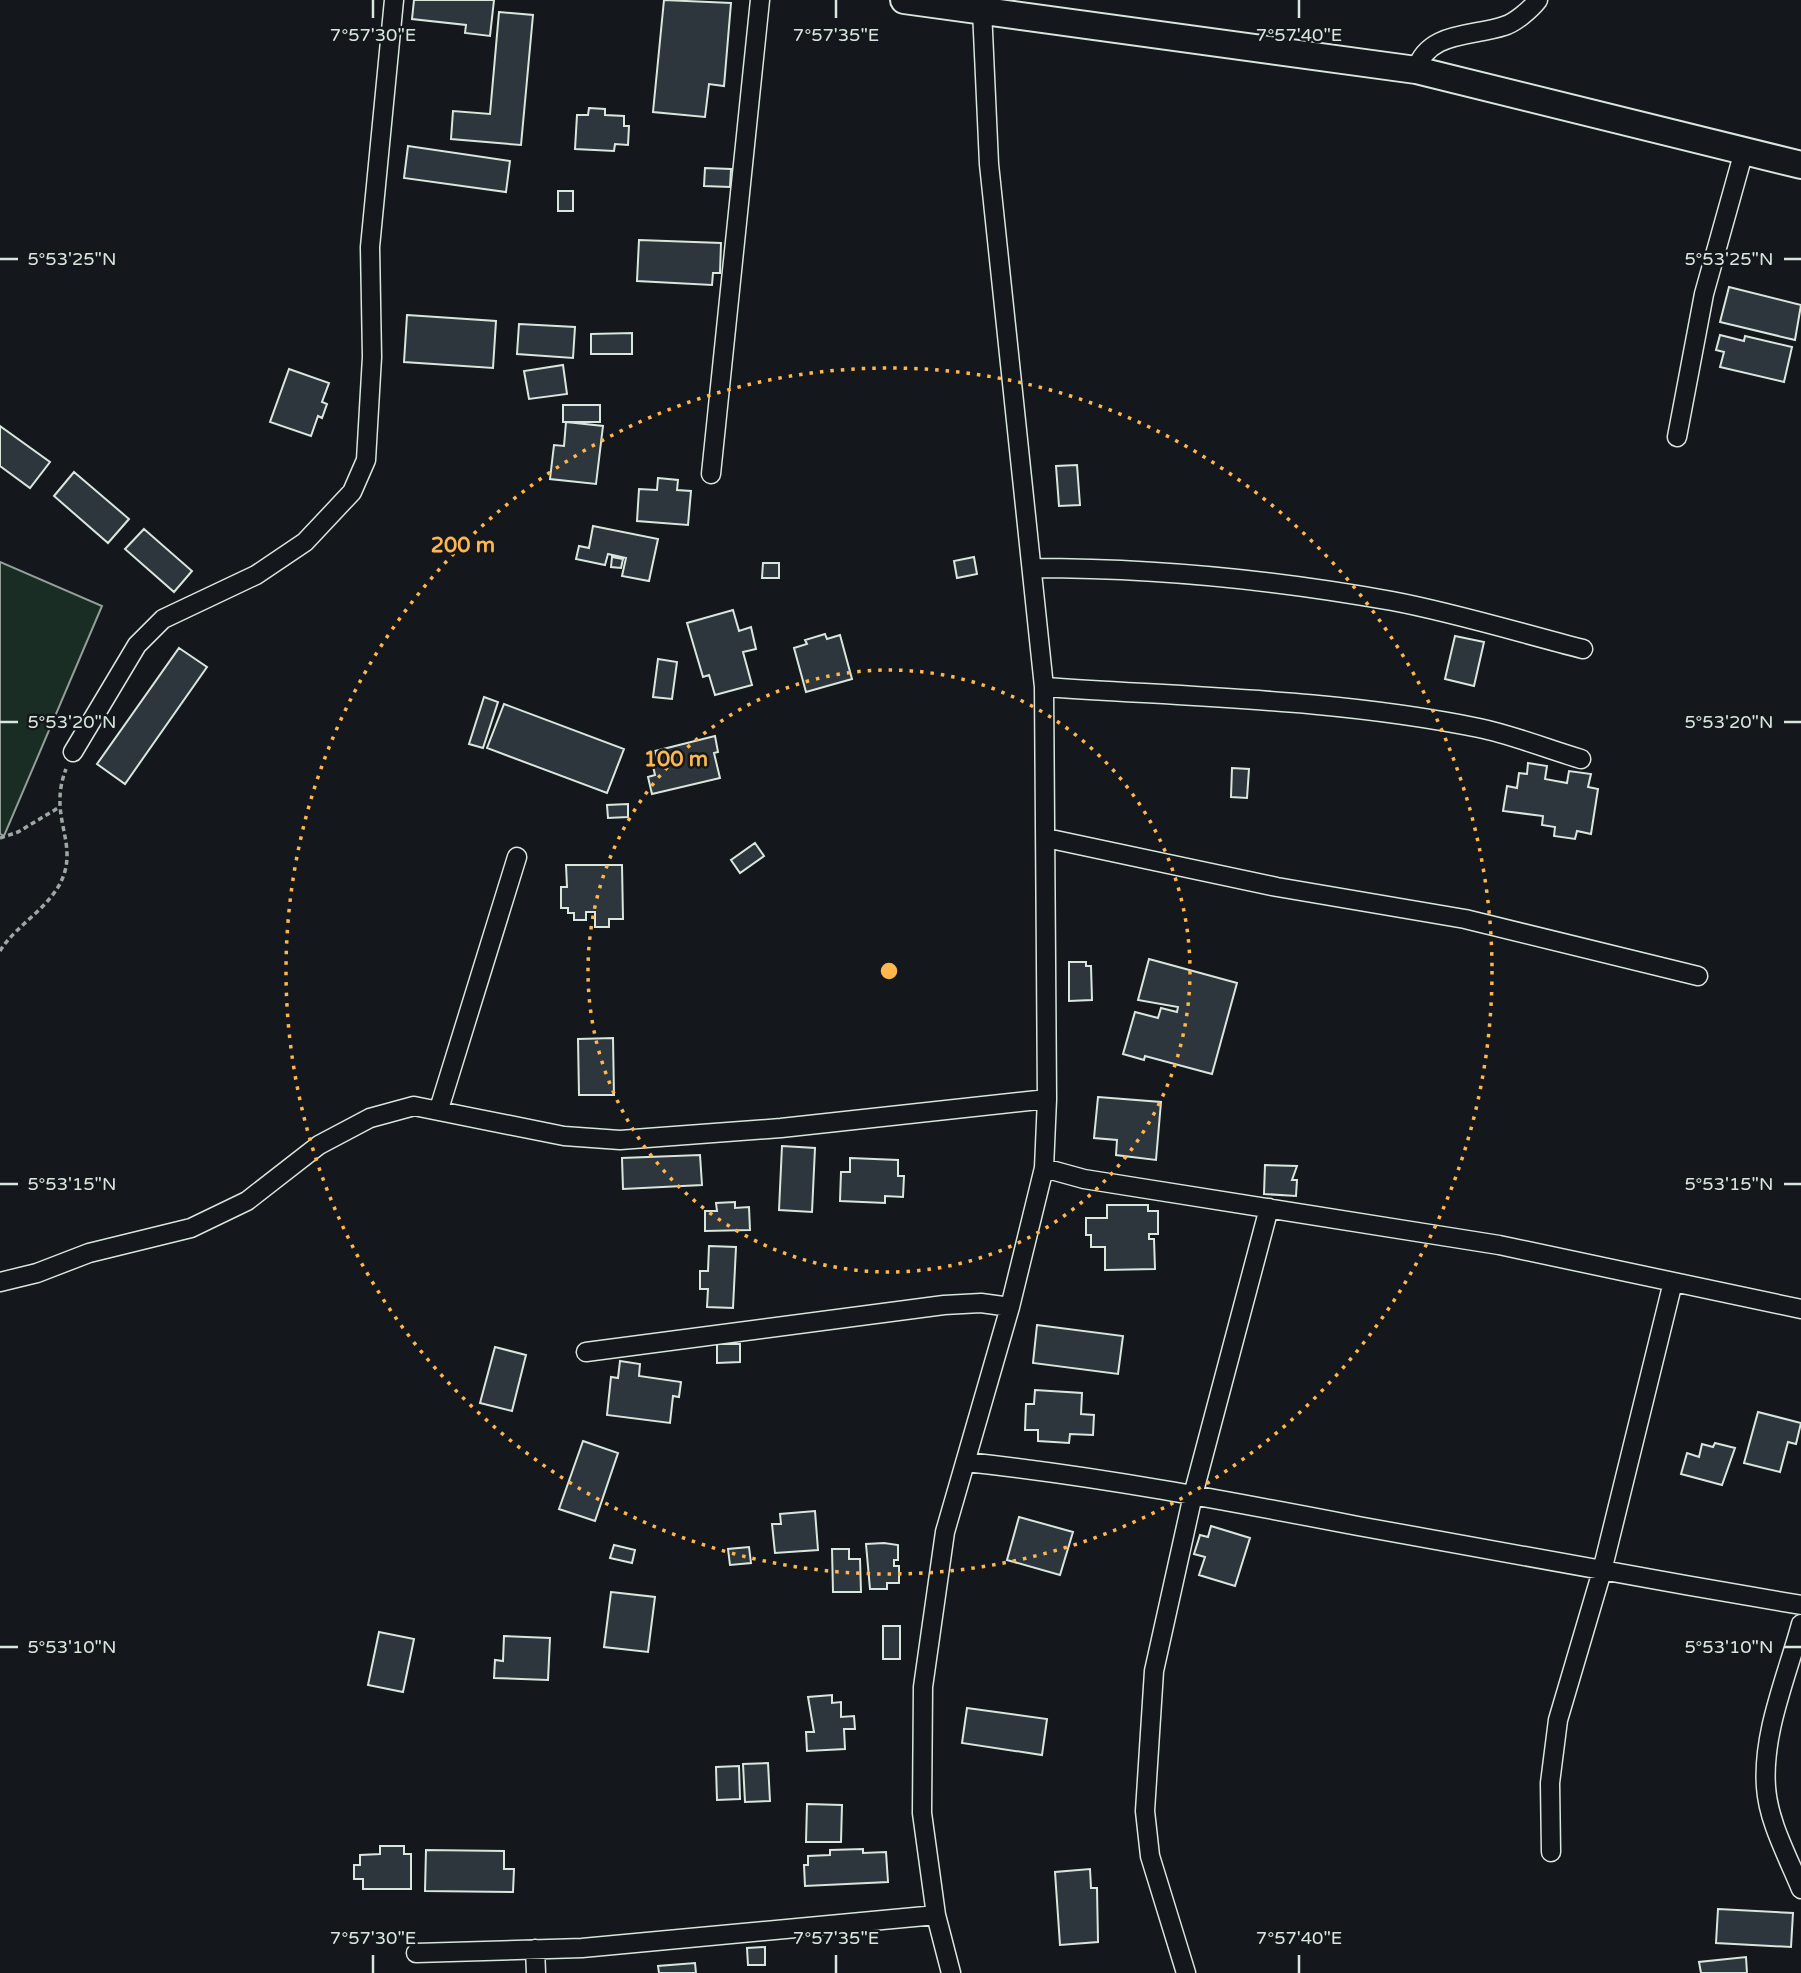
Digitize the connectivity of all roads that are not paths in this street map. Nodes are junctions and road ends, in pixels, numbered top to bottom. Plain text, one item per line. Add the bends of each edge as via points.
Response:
1 (394, 0) edge
2 (760, 0) edge
3 (904, 0) edge
4 (1538, 0) edge
5 (982, 10) junction
6 (1416, 70) junction
7 (1744, 151) junction
8 (1801, 165) edge
9 (1677, 437) dead end
10 (710, 474) dead end
11 (1032, 568) junction
12 (1583, 649) dead end
13 (1044, 687) junction
14 (73, 752) road end
15 (1581, 759) dead end
16 (1046, 838) junction
17 (517, 857) dead end
18 (1698, 976) dead end
19 (1047, 1099) junction
20 (439, 1109) junction
21 (1044, 1168) junction
22 (1269, 1208) junction
23 (0, 1282) edge
24 (1673, 1282) junction
25 (1010, 1307) junction
26 (1801, 1309) edge
27 (586, 1352) dead end
28 (966, 1462) junction
29 (1193, 1495) junction
30 (1602, 1571) junction
31 (1801, 1605) edge
32 (1801, 1625) edge
33 (1551, 1852) dead end
34 (1801, 1889) edge
35 (936, 1915) junction
36 (535, 1949) junction
37 (416, 1953) dead end
38 (536, 1973) edge
39 (951, 1973) edge
40 (1186, 1973) edge

1 - 14 street via 370,247 372,357 366,460 352,492 306,542 256,575 163,619 137,645
2 - 10 street
3 - 5 street
4 - 6 street via 1507,26 1436,42 1420,55
5 - 6 street
5 - 11 street via 989,164
6 - 7 street
7 - 8 street
7 - 9 street via 1704,294
11 - 12 street via 1227,575 1395,602
11 - 13 street
13 - 15 street via 1307,705 1430,720 1482,729
13 - 16 street
16 - 18 street via 1277,887 1465,919
16 - 19 street
17 - 20 street
19 - 20 street via 620,1140 564,1136
19 - 21 street
20 - 23 street via 414,1106 370,1118 319,1145 247,1201 191,1228 89,1253
21 - 22 street via 1084,1179
21 - 25 street
22 - 24 street via 1499,1245
22 - 29 street
24 - 26 street
24 - 30 street
25 - 27 street via 944,1305
25 - 28 street
28 - 29 street
28 - 35 street via 945,1532 923,1687 922,1813
29 - 30 street
29 - 40 street via 1154,1671 1145,1811 1150,1856
30 - 31 street
30 - 33 street via 1558,1720 1550,1783
32 - 34 street via 1766,1754 1766,1790 1776,1829
35 - 36 street
35 - 39 street
36 - 37 street
36 - 38 street

